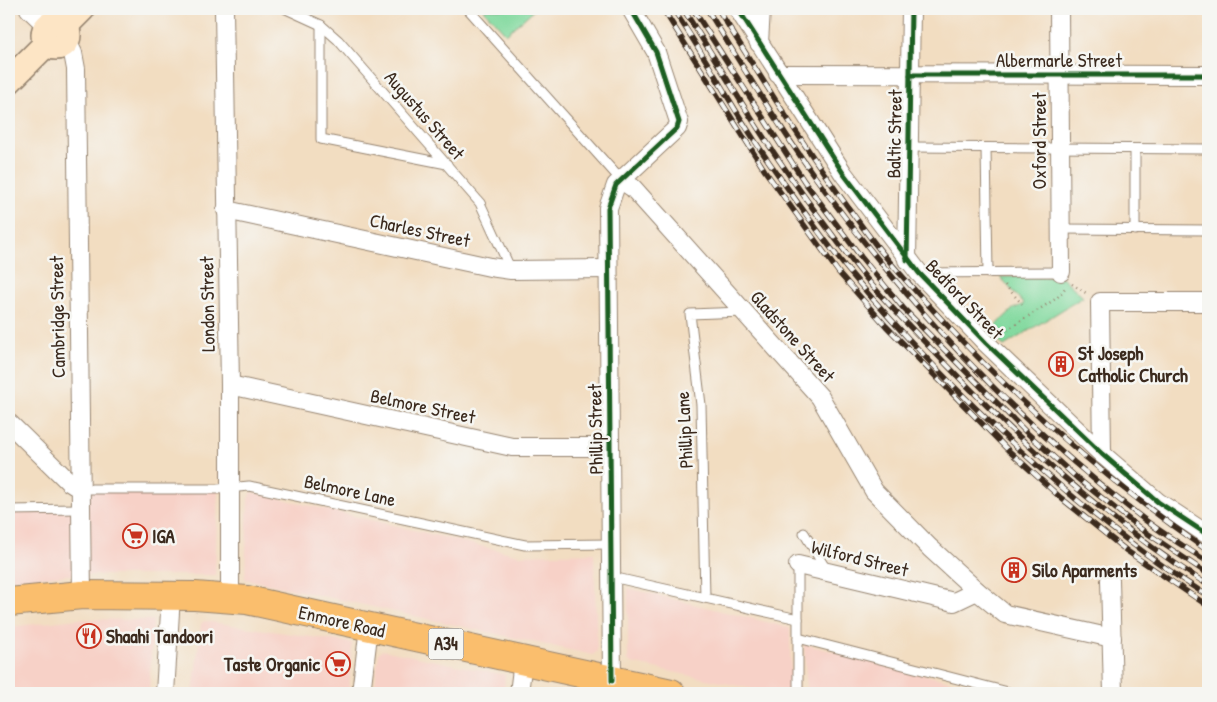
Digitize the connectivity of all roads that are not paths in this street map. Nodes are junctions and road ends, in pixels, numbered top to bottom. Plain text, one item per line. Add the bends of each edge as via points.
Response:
1 (29, 9) edge
2 (82, 9) edge
3 (224, 9) edge
4 (286, 9) edge
5 (468, 9) edge
6 (631, 9) edge
7 (738, 9) edge
8 (761, 9) edge
9 (911, 9) edge
10 (1059, 9) edge
11 (321, 25) junction
12 (56, 34) junction
13 (759, 43) junction
14 (778, 74) junction
15 (910, 75) junction
16 (1060, 75) junction
17 (1208, 75) edge
18 (9, 81) edge
19 (908, 148) junction
20 (986, 148) junction
21 (1060, 148) junction
22 (1135, 149) junction
23 (1208, 149) edge
24 (447, 164) junction
25 (621, 180) junction
26 (226, 210) junction
27 (1060, 229) junction
28 (1136, 230) junction
29 (1208, 230) edge
30 (907, 260) junction
31 (607, 269) junction
32 (511, 270) junction
33 (1061, 272) joint
34 (918, 273) junction
35 (991, 273) junction
36 (1208, 302) edge
37 (744, 312) junction
38 (230, 385) junction
39 (9, 422) edge
40 (610, 447) junction
41 (1102, 454) junction
42 (230, 488) junction
43 (80, 489) junction
44 (80, 509) junction
45 (9, 510) edge
46 (804, 533) dead end
47 (1208, 535) edge
48 (611, 544) junction
49 (798, 565) joint
50 (828, 572) junction
51 (612, 578) junction
52 (1110, 580) dead end
53 (977, 591) junction
54 (82, 595) junction
55 (171, 596) junction
56 (230, 598) junction
57 (705, 598) junction
58 (9, 602) edge
59 (798, 619) junction
60 (369, 627) junction
61 (798, 638) junction
62 (1112, 638) junction
63 (522, 661) junction
64 (612, 681) junction
65 (165, 693) edge
66 (361, 693) edge
67 (519, 693) edge
68 (671, 693) edge
69 (798, 693) edge
70 (1012, 693) edge
71 (1113, 693) edge

1 - 12 street, Cambridge Street
2 - 12 main road
3 - 26 street, London Street
4 - 11 lane, Augustus Street
5 - 25 lane, Gladstone Street
6 - 25 street via 656,52 679,122 677,128
7 - 13 street, Bedford Street
8 - 13 street
9 - 15 street, Baltic Street
10 - 16 street, Oxford Street
11 - 24 lane, Augustus Street via 338,40
11 - 24 lane via 321,139
12 - 18 main road
12 - 43 street, Cambridge Street via 73,53 76,69
13 - 14 street, Bedford Street
14 - 15 street, Albermarle Street
14 - 30 street, Bedford Street via 842,173
15 - 16 street, Albermarle Street
15 - 19 street, Baltic Street
16 - 17 street, Albermarle Street
16 - 21 street, Oxford Street
19 - 20 lane
19 - 30 street, Baltic Street
20 - 21 lane
20 - 35 lane
21 - 22 lane
21 - 27 street, Oxford Street
22 - 23 lane
22 - 28 lane
24 - 32 lane, Augustus Street via 480,203
25 - 31 street, Phillip Street via 613,191 608,208
25 - 37 street, Gladstone Street via 633,188
26 - 32 street, Charles Street
26 - 38 street, London Street
27 - 28 lane
27 - 33 street, Oxford Street
28 - 29 lane
30 - 34 street, Bedford Street
31 - 32 street, Charles Street
31 - 40 street, Phillip Street
33 - 35 lane
34 - 35 lane
34 - 41 street, Bedford Street
36 - 41 street via 1100,302
37 - 53 street, Gladstone Street via 820,397 874,491
37 - 57 lane, Phillip Lane via 690,314 700,405
38 - 40 street, Belmore Street via 512,447
38 - 42 street, London Street
39 - 43 street
40 - 48 street, Phillip Street
41 - 47 street, Bedford Street via 1158,502
42 - 43 lane, Belmore Lane
42 - 48 lane, Belmore Lane via 249,486 525,545
42 - 56 street, London Street
43 - 44 street, Cambridge Street
44 - 45 lane
44 - 54 street, Cambridge Street
46 - 50 lane
48 - 51 street, Phillip Street
49 - 50 street, Wilford Street
49 - 59 lane, Wilford Street
50 - 53 street, Wilford Street via 954,602
51 - 57 lane
51 - 64 street, Phillip Street
52 - 62 street
53 - 62 street, Gladstone Street via 1005,614
54 - 55 highway, Enmore Road / A34
54 - 58 highway, Enmore Road / A34
55 - 56 highway, Enmore Road / A34
55 - 65 street
56 - 60 highway, Enmore Road / A34
57 - 59 lane
59 - 61 lane, Wilford Street
60 - 63 highway, Enmore Road / A34
60 - 66 street
61 - 69 lane, Wilford Street
61 - 70 lane
62 - 71 street
63 - 64 highway, Enmore Road / A34
63 - 67 street
64 - 68 highway, Enmore Road / A34

